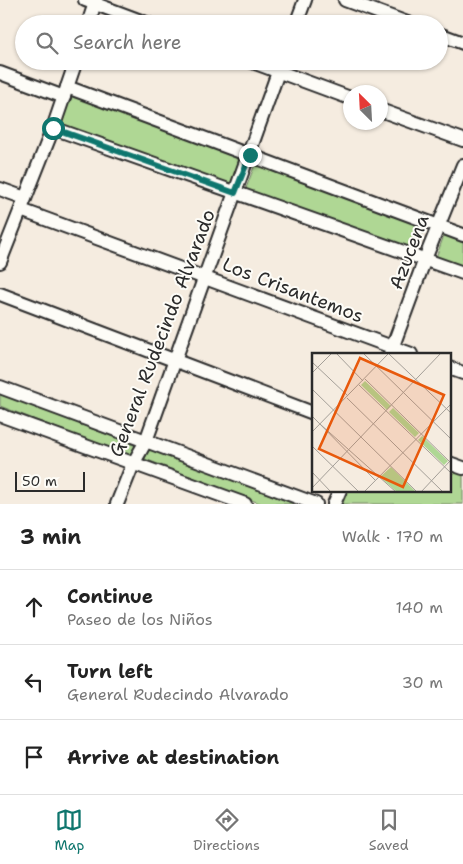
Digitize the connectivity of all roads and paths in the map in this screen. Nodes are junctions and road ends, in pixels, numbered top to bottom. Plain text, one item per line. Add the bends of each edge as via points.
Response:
1 (305, 0) edge
2 (345, 0) edge
3 (92, 1) edge
4 (90, 15) edge
5 (127, 15) edge
6 (299, 15) edge
7 (386, 15) edge
8 (448, 37) edge
9 (463, 43) edge
10 (73, 70) edge
11 (279, 70) edge
12 (289, 70) edge
13 (0, 73) edge
14 (66, 92) junction
15 (343, 95) edge
16 (388, 113) edge
17 (53, 128) junction
18 (463, 140) edge
19 (250, 155) junction
20 (463, 164) edge
21 (0, 189) edge
22 (235, 193) junction
23 (23, 204) junction
24 (438, 226) junction
25 (463, 235) edge
26 (425, 259) junction
27 (0, 262) edge
28 (463, 273) edge
29 (205, 277) junction
30 (0, 294) edge
31 (392, 351) edge
32 (405, 353) edge
33 (175, 359) junction
34 (450, 368) edge
35 (463, 373) edge
36 (0, 387) edge
37 (312, 412) edge
38 (0, 415) edge
39 (146, 441) junction
40 (450, 463) edge
41 (133, 464) junction
42 (463, 468) edge
43 (339, 492) edge
44 (117, 504) edge
45 (245, 504) edge
46 (316, 504) edge
47 (334, 504) edge

1 - 6 street
2 - 7 street
3 - 4 street
3 - 5 street
8 - 9 street
10 - 14 street
11 - 19 street, General Rudecindo Alvarado
12 - 15 street
13 - 14 street
14 - 17 street
14 - 19 street
16 - 18 street
17 - 22 street
17 - 23 street
19 - 22 street, General Rudecindo Alvarado
19 - 24 street
20 - 24 street, Azucena
21 - 23 street, Los Crisantemos
22 - 26 street
22 - 29 street, General Rudecindo Alvarado
23 - 27 street
23 - 29 street, Los Crisantemos
24 - 25 street
24 - 26 street, Azucena
26 - 28 street
26 - 31 street, Azucena
29 - 31 street, Los Crisantemos
29 - 33 street, General Rudecindo Alvarado
30 - 33 street
31 - 32 street, Los Crisantemos
33 - 37 street
33 - 39 street, General Rudecindo Alvarado
34 - 35 street
36 - 39 street
38 - 41 street
39 - 41 street, General Rudecindo Alvarado
39 - 46 street
40 - 42 street
41 - 44 street, General Rudecindo Alvarado
41 - 45 street
43 - 47 street

